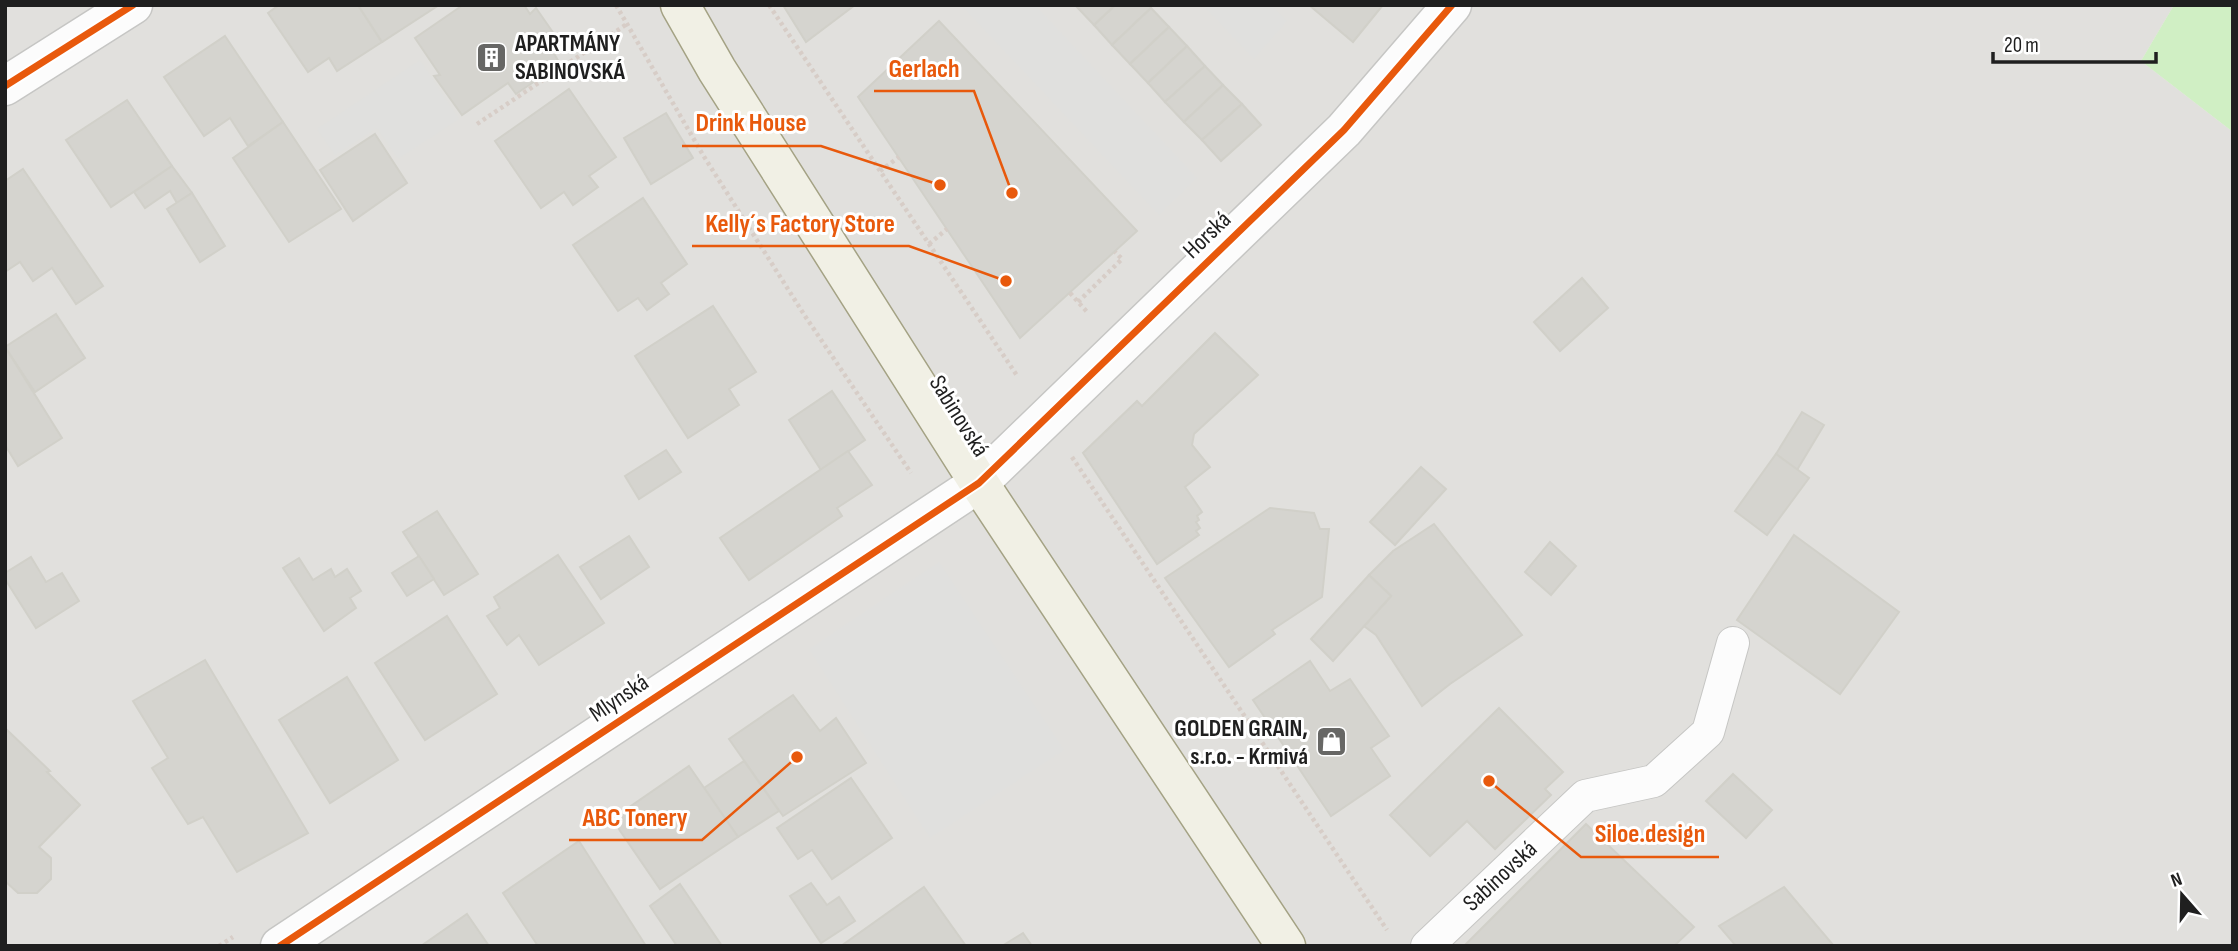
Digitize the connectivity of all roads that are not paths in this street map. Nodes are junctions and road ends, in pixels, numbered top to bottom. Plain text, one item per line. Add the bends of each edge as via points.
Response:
1 (133, 5) edge
2 (680, 5) edge
3 (1452, 5) edge
4 (5, 86) edge
5 (979, 483) junction
6 (1733, 643) dead end
7 (280, 946) edge
8 (1286, 946) edge
9 (1427, 946) edge

1 - 4 street
2 - 5 main road, Sabinovská
3 - 5 street, Horská via 1344,130
5 - 7 street, Mlynská
5 - 8 main road, Sabinovská
6 - 9 lane, Sabinovská via 1708,732 1654,781 1584,796

